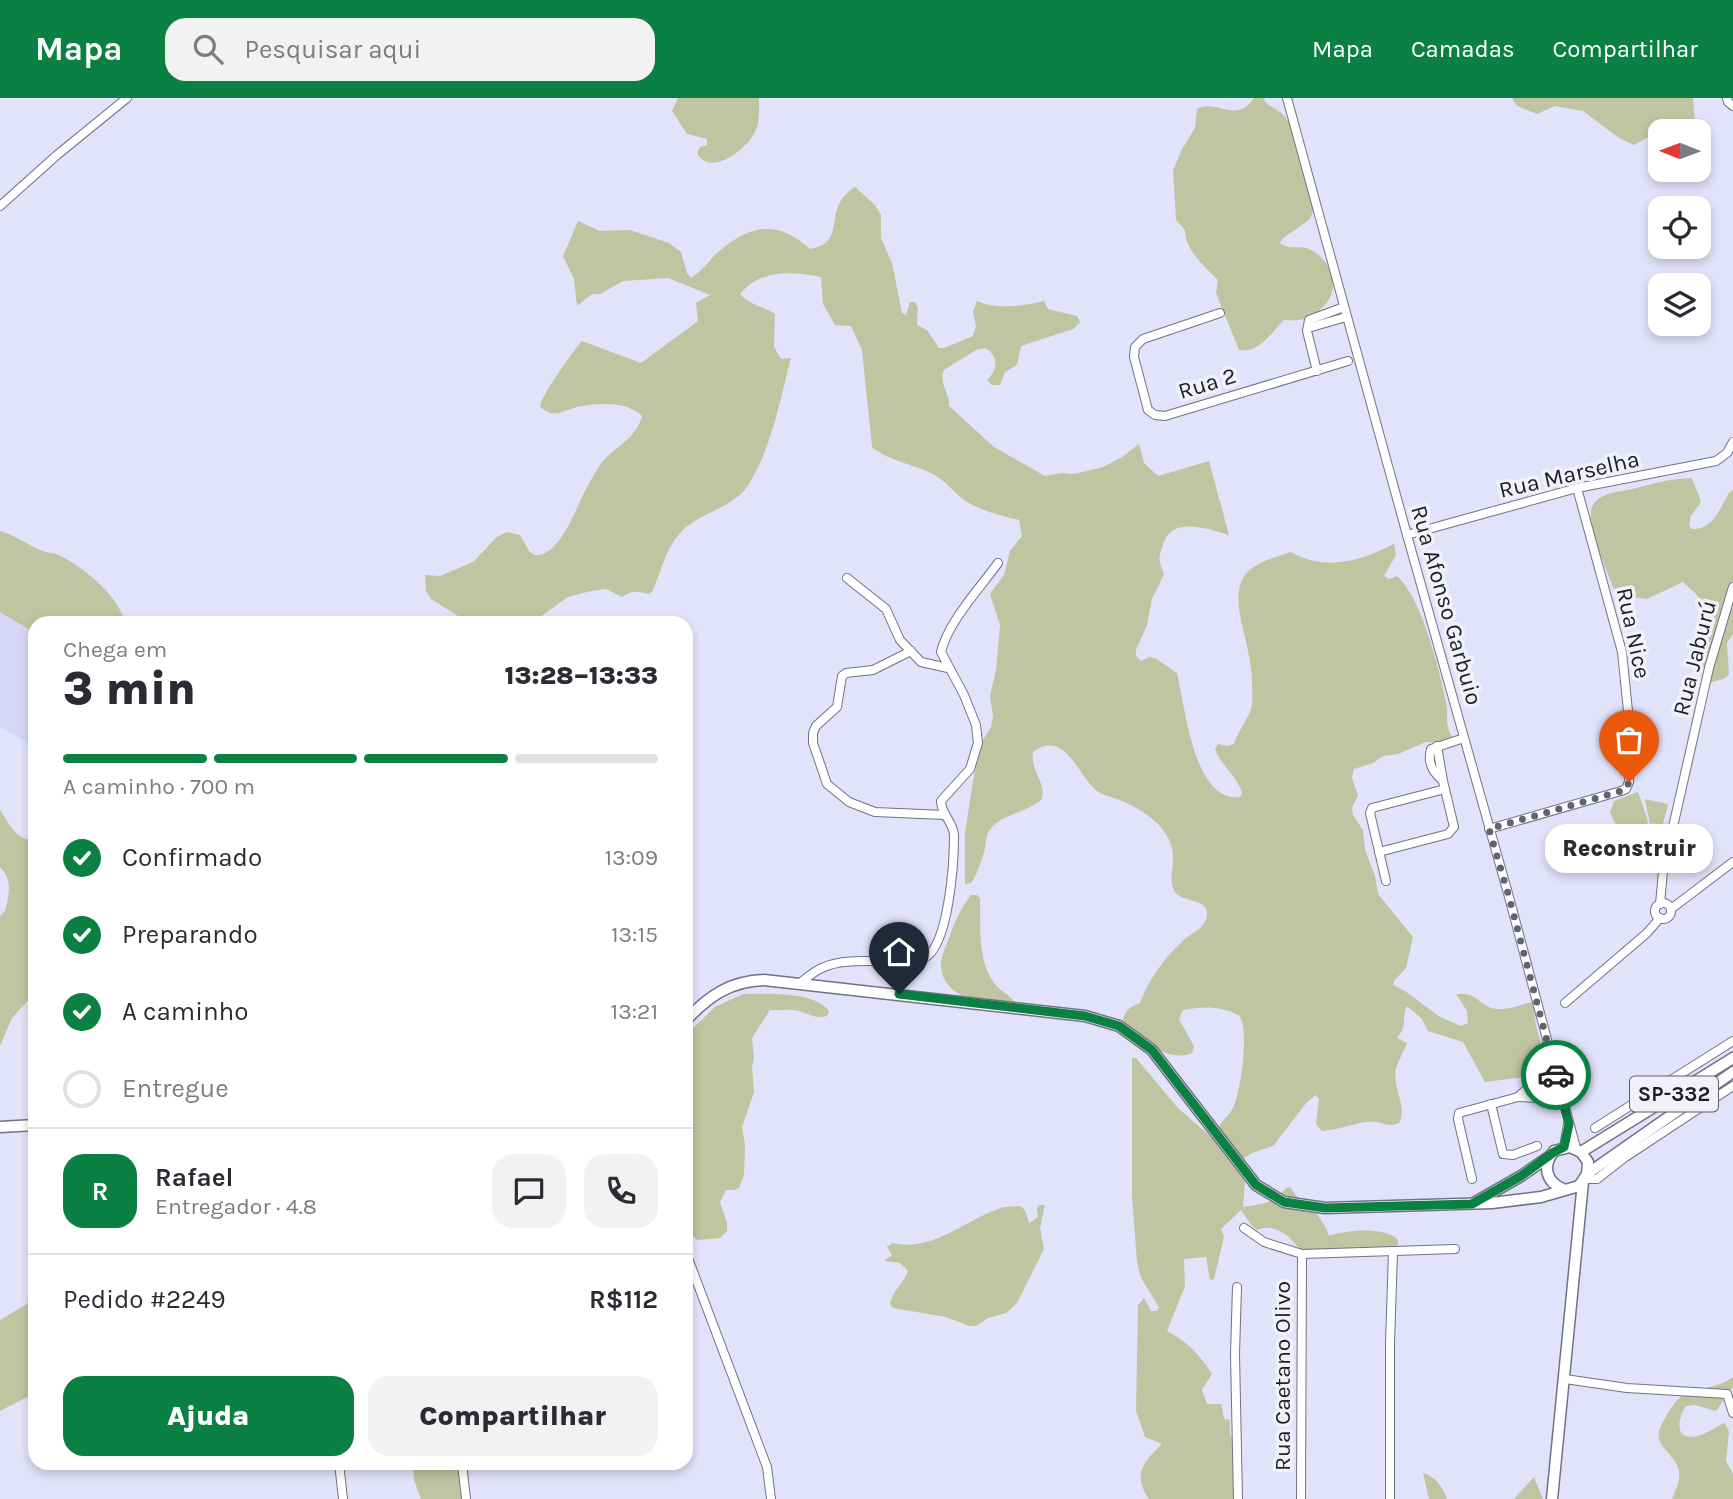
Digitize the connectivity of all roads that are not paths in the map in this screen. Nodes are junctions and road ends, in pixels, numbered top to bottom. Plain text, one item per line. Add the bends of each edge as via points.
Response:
1 (127, 98) edge
2 (1287, 98) edge
3 (1727, 98) edge
4 (1733, 106) edge
5 (0, 206) edge
6 (1344, 307) junction
7 (1220, 313) dead end
8 (1346, 317) junction
9 (1308, 328) junction
10 (1348, 362) dead end
11 (1317, 370) junction
12 (1733, 442) edge
13 (1577, 488) junction
14 (1407, 535) junction
15 (998, 563) dead end
16 (847, 578) dead end
17 (1733, 587) edge
18 (911, 652) junction
19 (948, 668) junction
20 (1464, 738) junction
21 (1444, 785) junction
22 (945, 815) junction
23 (1489, 829) junction
24 (1379, 852) junction
25 (1733, 862) edge
26 (1385, 880) dead end
27 (1660, 904) junction
28 (1671, 909) junction
29 (1660, 918) junction
30 (800, 983) junction
31 (1565, 1003) dead end
32 (693, 1013) edge
33 (1733, 1041) edge
34 (1733, 1058) edge
35 (1733, 1072) edge
36 (1557, 1080) junction
37 (1733, 1086) edge
38 (1518, 1097) junction
39 (1562, 1099) junction
40 (1491, 1104) junction
41 (1569, 1124) junction
42 (28, 1125) edge
43 (0, 1127) edge
44 (1595, 1128) dead end
45 (1537, 1146) dead end
46 (1564, 1147) junction
47 (1579, 1150) junction
48 (1550, 1156) junction
49 (1472, 1178) dead end
50 (1579, 1182) junction
51 (1472, 1204) junction
52 (1244, 1228) dead end
53 (1455, 1249) dead end
54 (1393, 1252) junction
55 (1302, 1254) junction
56 (693, 1272) edge
57 (1237, 1287) dead end
58 (1565, 1380) junction
59 (1730, 1392) edge
60 (1733, 1413) edge
61 (341, 1470) edge
62 (463, 1470) edge
63 (343, 1499) edge
64 (466, 1499) edge
65 (771, 1499) edge
66 (1238, 1499) edge
67 (1301, 1499) edge
68 (1390, 1499) edge
69 (1552, 1499) edge

1 - 5 street
2 - 6 street, Rua Afonso Garbuio
3 - 4 street
6 - 8 street, Rua Afonso Garbuio
6 - 9 street via 1311,318
7 - 11 street, Rua 2 via 1137,345 1134,357 1148,410 1155,415
8 - 9 street
8 - 14 street, Rua Afonso Garbuio
9 - 11 street
10 - 11 street, Rua 2
12 - 13 street, Rua Marselha via 1716,461
13 - 14 street, Rua Marselha
13 - 23 street, Rua Nice via 1622,652 1626,789
14 - 20 street, Rua Afonso Garbuio
15 - 19 street via 944,643
16 - 18 street via 886,609
17 - 27 street, Rua Jaburú via 1709,668 1663,871
18 - 19 street via 921,662
18 - 22 street via 873,670 842,676 837,707 814,729 813,743 827,784 849,802 885,814
19 - 22 street via 976,725 978,743 970,769 943,797
20 - 21 street via 1431,749 1433,771
20 - 23 street, Rua Afonso Garbuio
21 - 24 street via 1373,808 1370,813
21 - 24 street via 1454,823 1448,834
22 - 30 street via 954,834 950,888 934,949 914,961 835,963
23 - 36 street, Rua Afonso Garbuio
24 - 26 street
25 - 28 street
27 - 28 street
27 - 29 street via 1655,911
28 - 29 street via 1668,918
29 - 31 street
30 - 32 main road, SP-332 via 739,983 708,998
30 - 51 main road, SP-332 via 1102,1020 1152,1050 1256,1185 1277,1198 1325,1208
33 - 44 street
34 - 47 main road, SP-332
35 - 50 main road, SP-332
36 - 38 street via 1530,1087
36 - 39 street, Rua Afonso Garbuio
37 - 50 street via 1597,1179
38 - 39 street
38 - 40 street
39 - 41 street, Rua Afonso Garbuio
40 - 45 street via 1503,1154
40 - 49 street via 1459,1113
41 - 46 street, Rua Afonso Garbuio
41 - 47 street, Rua Afonso Garbuio
42 - 43 main road
46 - 47 main road
46 - 48 main road
47 - 50 main road via 1588,1162
48 - 50 main road via 1546,1169 1551,1182
48 - 51 main road, SP-332
50 - 51 main road, SP-332 via 1541,1197
50 - 58 main road via 1582,1202
52 - 55 street via 1264,1242
53 - 54 street
54 - 55 street
54 - 68 street
55 - 67 street, Rua Caetano Olivo
56 - 65 street via 767,1466
57 - 66 street
58 - 59 street
58 - 69 main road
59 - 60 street
61 - 63 street
62 - 64 street

